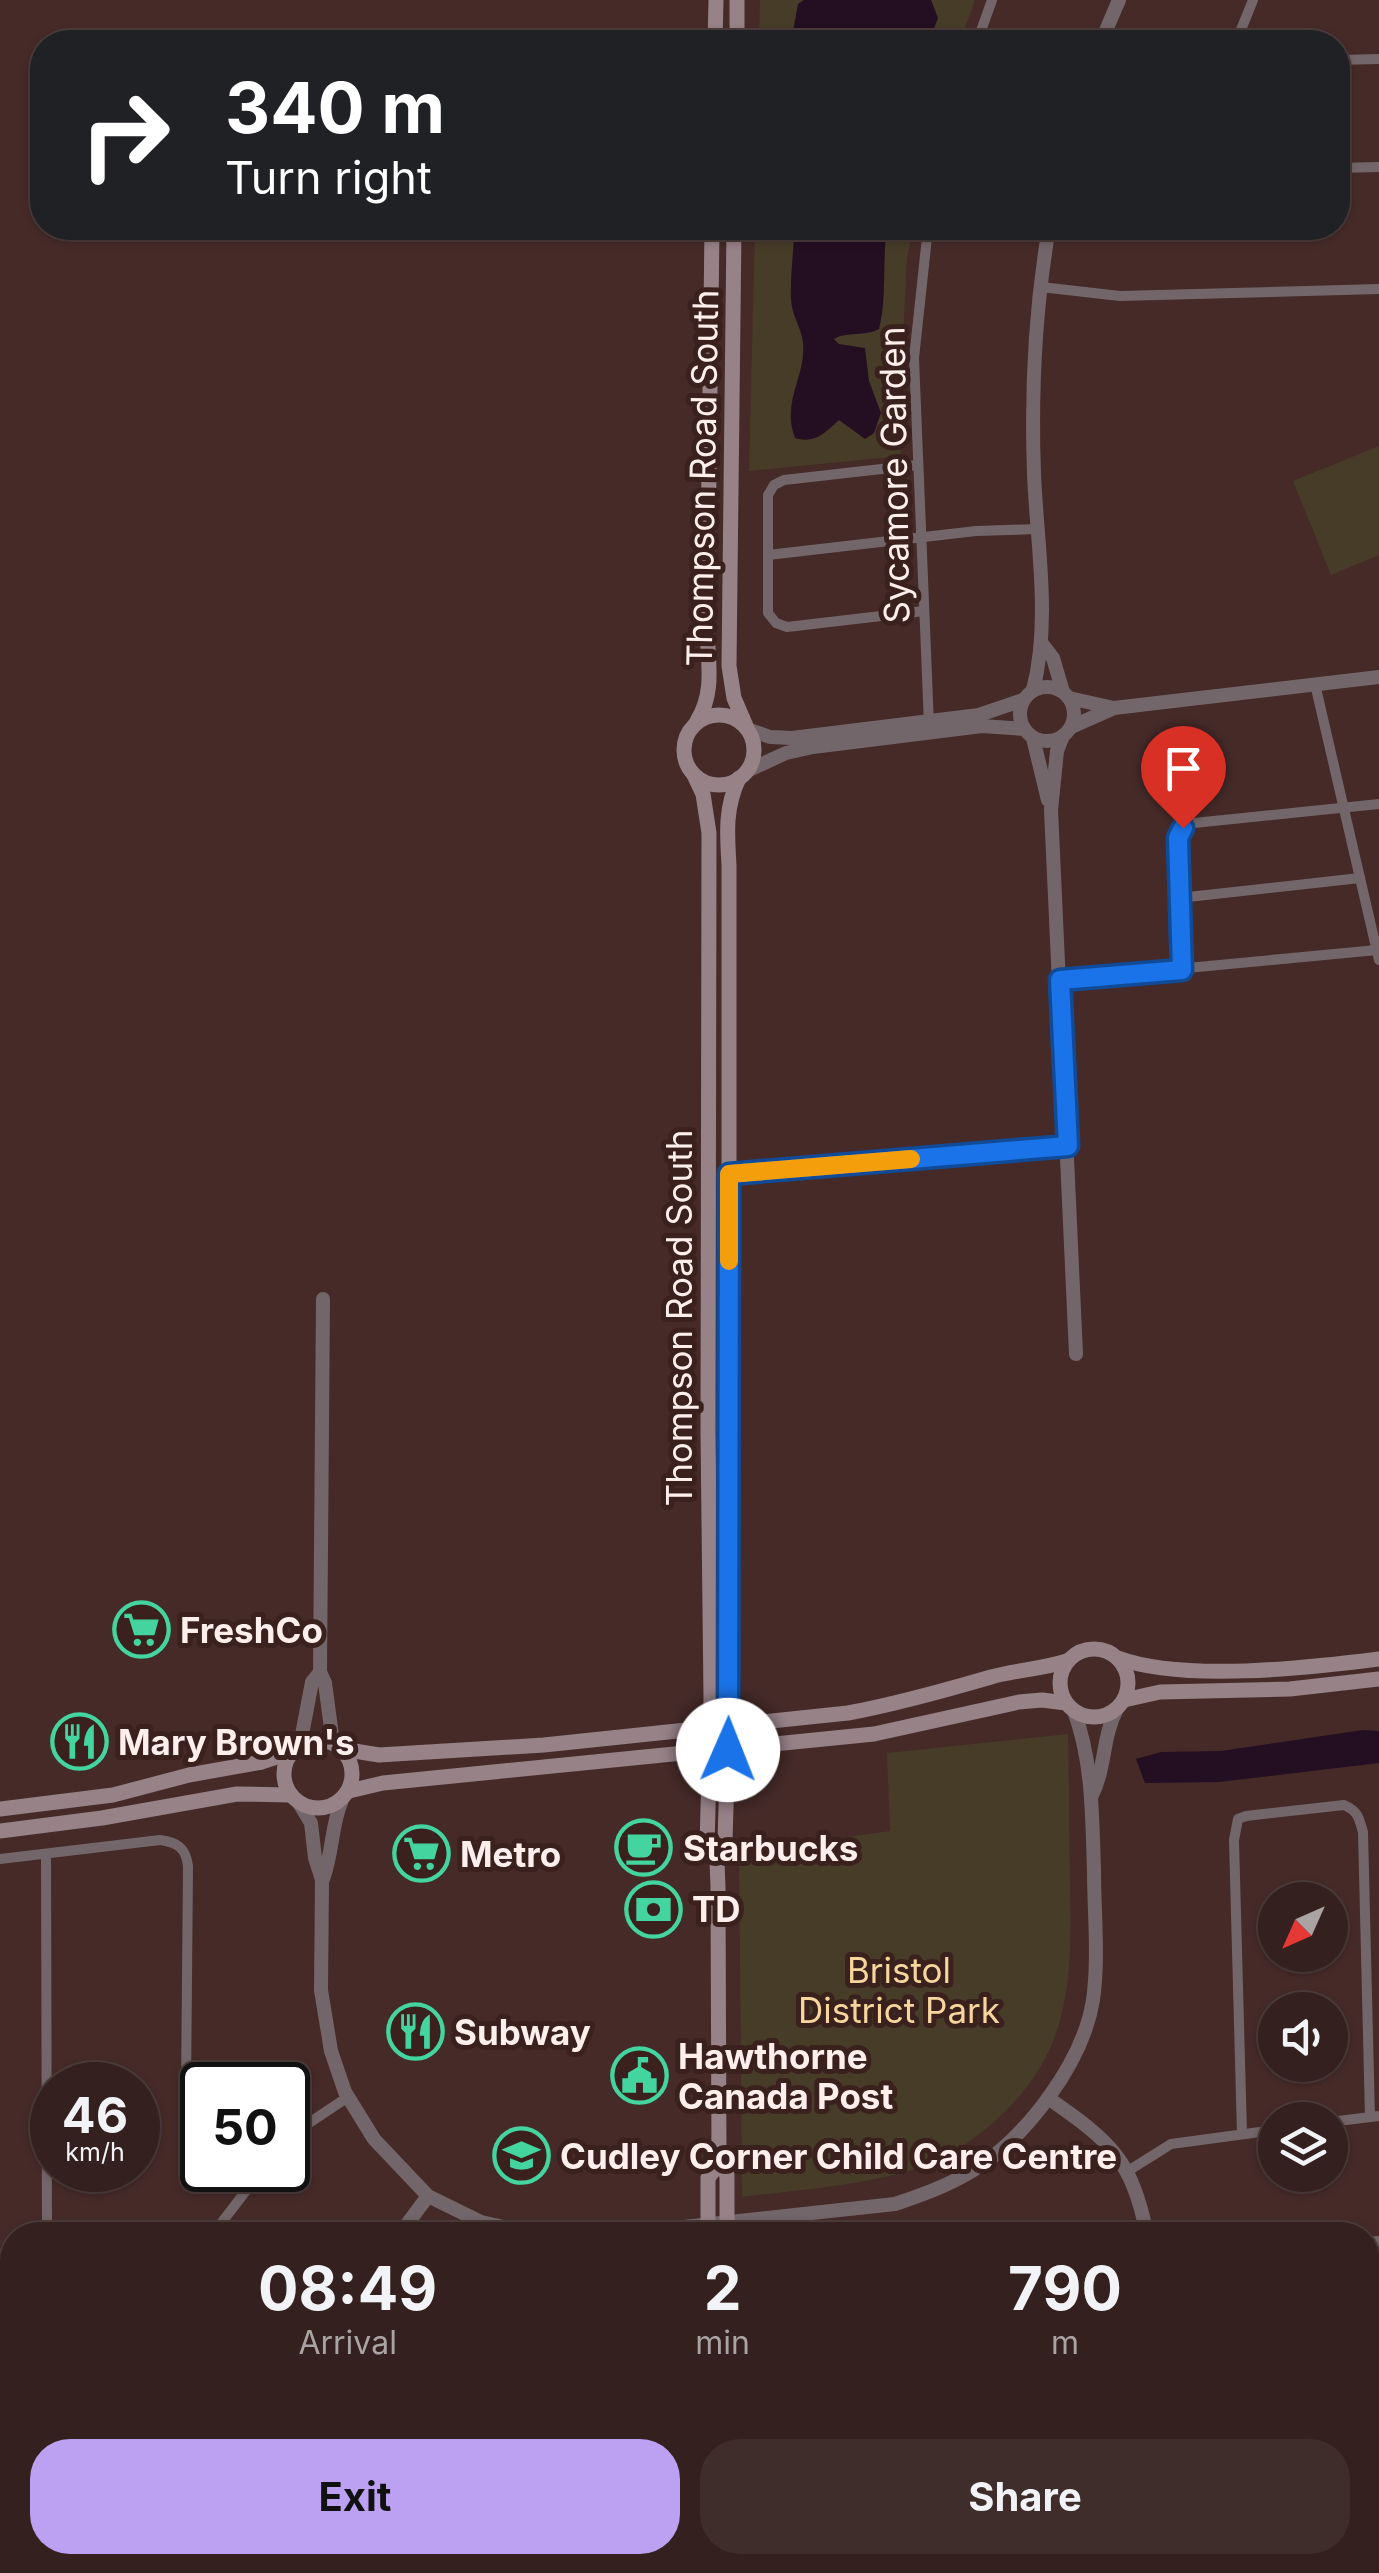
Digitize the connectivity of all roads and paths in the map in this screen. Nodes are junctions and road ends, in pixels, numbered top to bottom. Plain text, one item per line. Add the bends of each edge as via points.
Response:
1 (716, 0) edge
2 (737, 0) edge
3 (992, 0) edge
4 (1119, 0) edge
5 (1253, 0) edge
6 (715, 30) edge
7 (737, 30) edge
8 (981, 30) edge
9 (1106, 30) edge
10 (1241, 30) edge
11 (1379, 59) edge
12 (1350, 60) edge
13 (1379, 167) edge
14 (1350, 168) edge
15 (712, 240) edge
16 (734, 240) edge
17 (927, 240) edge
18 (1047, 240) edge
19 (1041, 287) junction
20 (1379, 289) edge
21 (917, 465) junction
22 (1038, 528) junction
23 (920, 538) junction
24 (768, 555) junction
25 (924, 611) junction
26 (1043, 645) junction
27 (1379, 678) edge
28 (1315, 684) junction
29 (1028, 695) junction
30 (1066, 695) junction
31 (1114, 708) junction
32 (698, 721) junction
33 (748, 728) junction
34 (929, 728) junction
35 (1067, 732) junction
36 (1028, 734) junction
37 (694, 774) junction
38 (743, 774) junction
39 (1379, 804) edge
40 (1344, 807) junction
41 (1051, 810) junction
42 (1360, 878) junction
43 (1179, 898) junction
44 (1378, 955) edge
45 (1182, 970) junction
46 (1060, 980) junction
47 (1068, 1146) junction
48 (729, 1174) junction
49 (323, 1299) dead end
50 (1076, 1354) dead end
51 (1118, 1658) junction
52 (1379, 1659) edge
53 (1067, 1661) junction
54 (320, 1672) junction
55 (1379, 1679) edge
56 (1120, 1704) junction
57 (1070, 1707) junction
58 (728, 1725) junction
59 (710, 1727) junction
60 (338, 1746) junction
61 (296, 1748) junction
62 (728, 1750) junction
63 (709, 1752) junction
64 (1092, 1795) junction
65 (345, 1796) junction
66 (295, 1798) junction
67 (0, 1808) edge
68 (0, 1831) edge
69 (46, 1854) junction
70 (0, 1859) edge
71 (716, 1861) junction
72 (322, 1880) junction
73 (186, 2062) edge
74 (348, 2097) junction
75 (1048, 2098) junction
76 (1374, 2117) edge
77 (1348, 2120) edge
78 (310, 2122) edge
79 (1258, 2132) edge
80 (1242, 2134) junction
81 (719, 2163) junction
82 (1128, 2171) junction
83 (243, 2192) edge
84 (428, 2196) junction
85 (47, 2222) edge
86 (221, 2222) edge
87 (409, 2222) edge
88 (481, 2222) edge
89 (708, 2222) edge
90 (728, 2222) edge
91 (770, 2222) edge
92 (1145, 2222) edge

1 - 6 main road
2 - 7 main road
3 - 8 street
4 - 9 street
5 - 10 street
11 - 12 street
13 - 14 street
15 - 32 main road, Thompson Road South via 710,686
16 - 33 main road, Thompson Road South via 729,666
17 - 21 street, Sycamore Garden via 914,358
18 - 19 street
19 - 20 street via 1120,296
19 - 22 street via 1034,397
21 - 23 street, Sycamore Garden
21 - 24 street via 774,485 768,495
22 - 23 street
22 - 26 street
23 - 24 street
23 - 25 street, Sycamore Garden
24 - 25 street via 768,613 787,627
25 - 34 street, Sycamore Garden
26 - 29 street
26 - 30 street
27 - 28 street
28 - 31 street
28 - 40 street
29 - 30 street via 1048,687
29 - 34 street
29 - 36 street via 1019,715
30 - 31 street
30 - 35 street via 1074,712
31 - 35 street
32 - 33 main road via 715,716
32 - 37 main road via 688,730 683,754
33 - 34 street via 784,738
33 - 38 main road via 754,751
34 - 36 street via 982,726
34 - 38 street via 786,753
35 - 36 street via 1048,742
35 - 41 street via 1057,751
36 - 41 street
37 - 38 main road via 716,784
37 - 59 main road, Thompson Road South via 709,833
38 - 48 main road, Thompson Road South via 726,812
39 - 40 street
40 - 42 street
40 - 43 street via 1183,828
41 - 46 street
42 - 43 street
42 - 44 street
43 - 45 street
44 - 45 street
45 - 46 street
46 - 47 street
47 - 48 street
47 - 50 street
48 - 58 main road, Thompson Road South
49 - 54 street
51 - 52 main road via 1189,1670
51 - 53 main road via 1086,1649
51 - 56 main road via 1128,1678
53 - 57 main road via 1059,1682
53 - 58 main road via 890,1706
54 - 60 street
54 - 61 street
55 - 56 main road via 1160,1692
56 - 57 main road via 1096,1717
56 - 64 street
57 - 62 main road via 1030,1700 874,1734
57 - 64 street
58 - 59 main road
58 - 62 main road, Thompson Road South
59 - 60 main road via 379,1755
59 - 63 main road, Thompson Road South
60 - 61 main road via 322,1740
60 - 65 main road via 353,1769
61 - 66 main road via 284,1773
61 - 67 main road via 262,1762 114,1794
62 - 63 main road
62 - 71 main road, Thompson Road South via 725,1841
63 - 65 main road via 382,1783
63 - 71 main road, Thompson Road South via 707,1845
64 - 75 street via 1092,2001 1084,2036
65 - 66 main road via 320,1808
65 - 72 street
66 - 68 main road via 238,1794
66 - 72 street via 311,1823
69 - 70 street
69 - 73 street via 160,1840 182,1849 188,1866
69 - 85 street
71 - 81 main road, Thompson Road South
72 - 74 street via 321,1990 331,2051
74 - 78 street
74 - 84 street via 374,2139
75 - 82 street via 1091,2128
75 - 91 street via 975,2169 939,2189 894,2204
76 - 77 street
76 - 80 street via 1359,1817 1344,1805 1246,1816 1238,1819 1234,1840
79 - 80 street
80 - 82 street via 1172,2144
81 - 89 main road, Thompson Road South via 708,2178
81 - 90 main road, Thompson Road South via 727,2174
82 - 92 street
83 - 86 street
84 - 87 street
84 - 88 street

